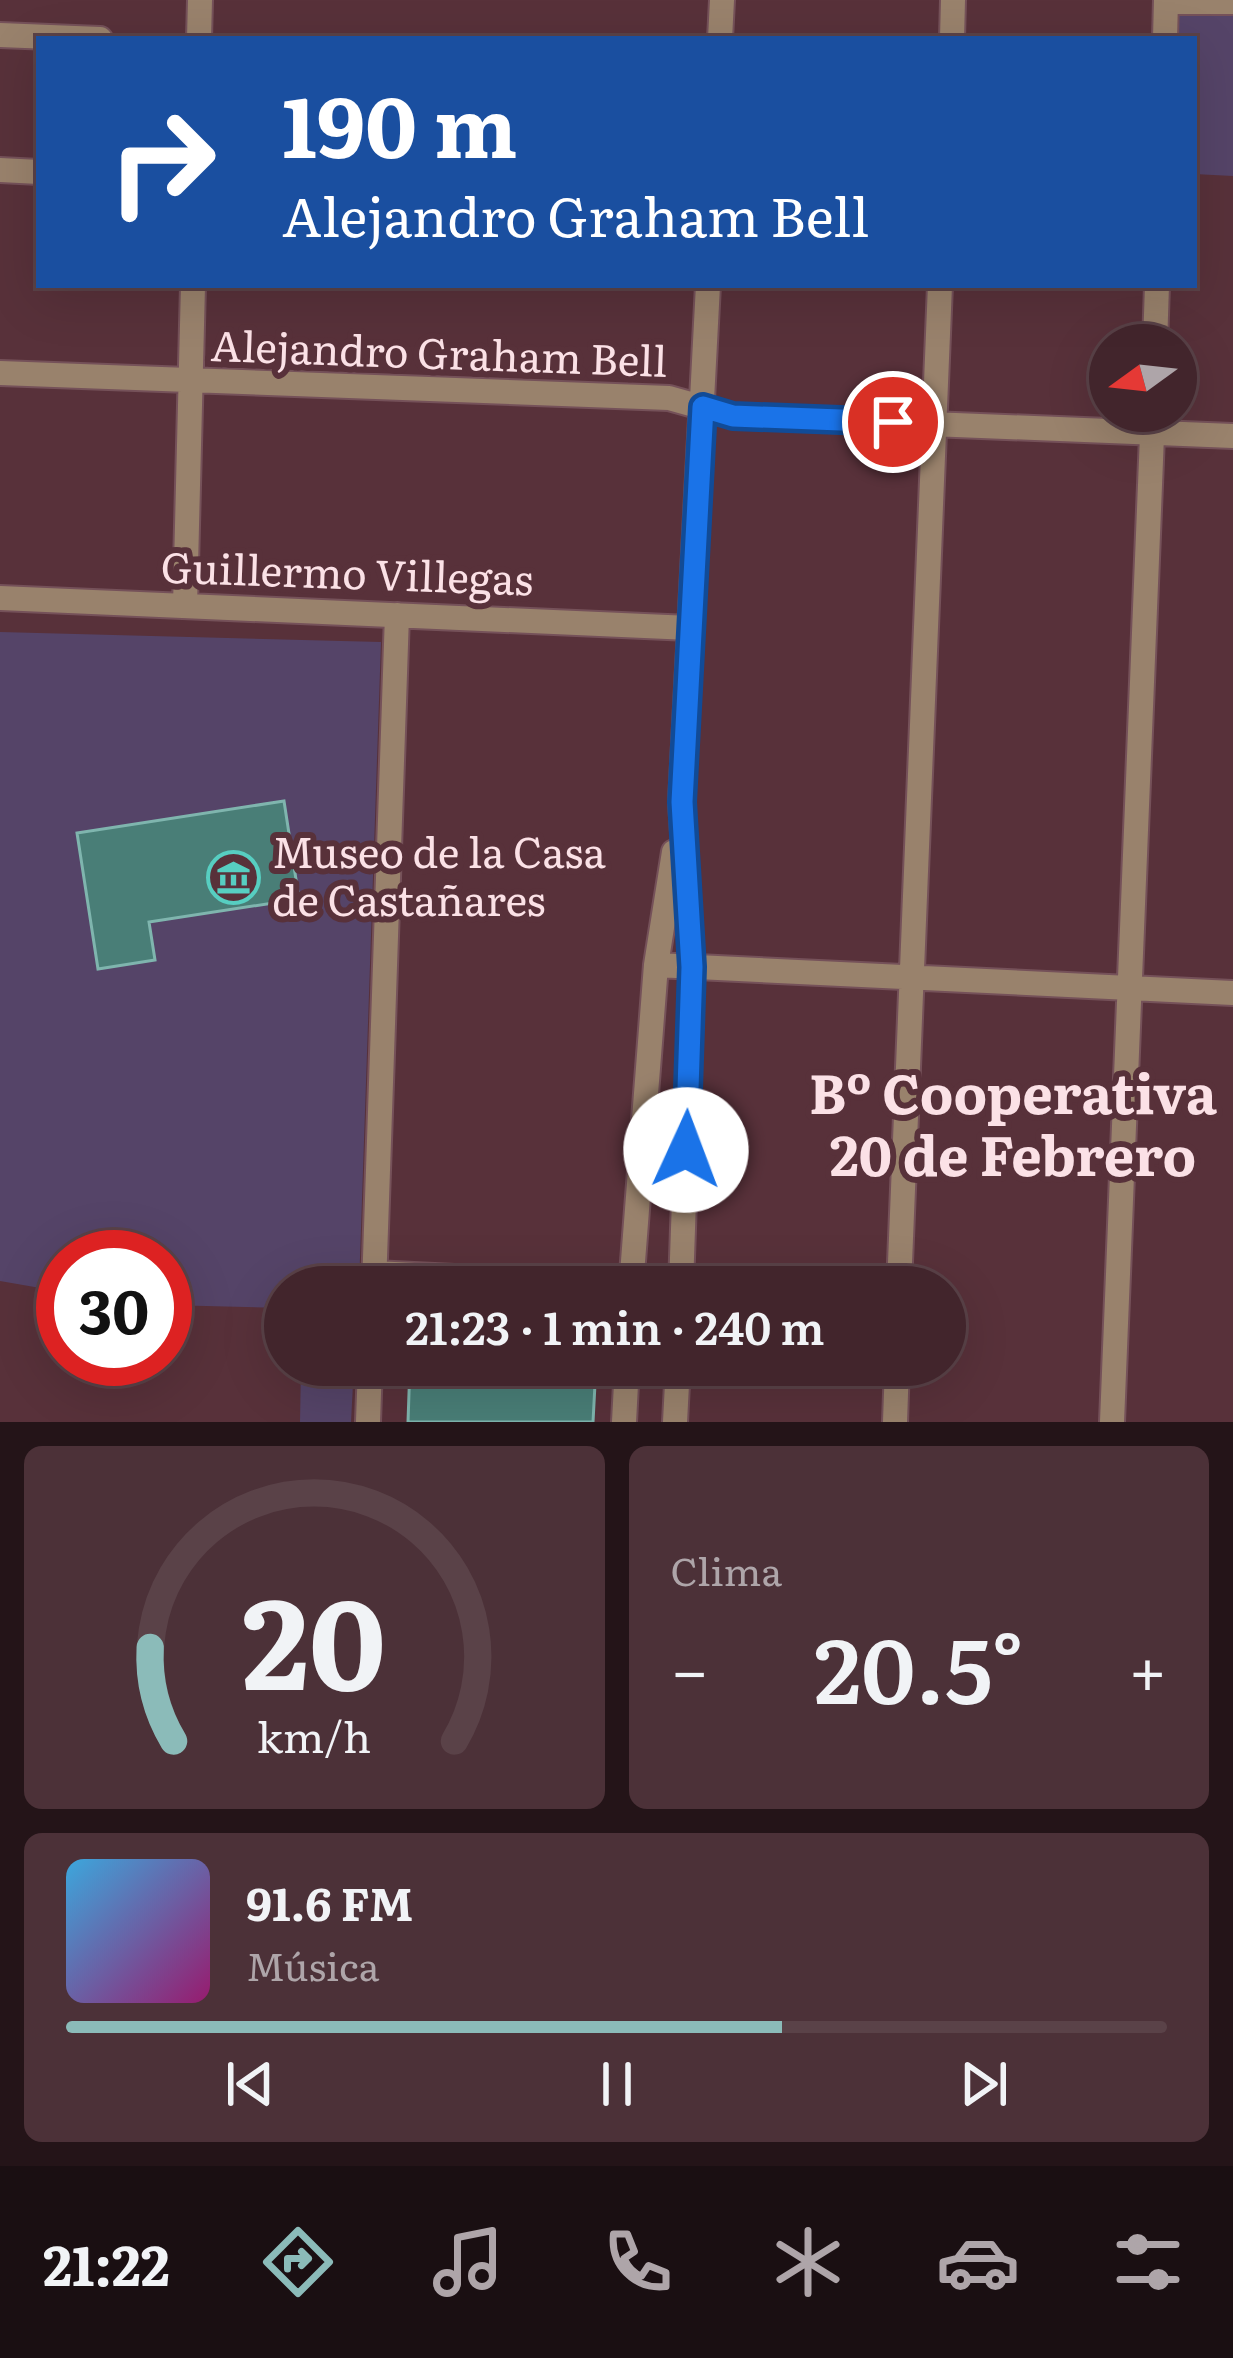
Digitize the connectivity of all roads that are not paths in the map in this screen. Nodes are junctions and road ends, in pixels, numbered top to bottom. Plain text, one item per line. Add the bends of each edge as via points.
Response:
1 (200, 0) edge
2 (722, 0) edge
3 (953, 0) edge
4 (1166, 1) edge
5 (1233, 2) edge
6 (0, 34) edge
7 (40, 36) edge
8 (199, 36) edge
9 (720, 36) edge
10 (952, 36) edge
11 (1165, 36) edge
12 (0, 170) edge
13 (36, 172) edge
14 (193, 288) edge
15 (707, 288) edge
16 (940, 288) edge
17 (1157, 288) edge
18 (1156, 324) edge
19 (0, 373) edge
20 (189, 382) junction
21 (703, 407) junction
22 (1089, 423) edge
23 (933, 424) junction
24 (1197, 430) edge
25 (1152, 432) edge
26 (1233, 436) edge
27 (0, 598) edge
28 (185, 606) junction
29 (397, 615) junction
30 (690, 628) junction
31 (682, 802) junction
32 (656, 965) junction
33 (692, 967) junction
34 (910, 977) junction
35 (1131, 989) junction
36 (1233, 993) edge
37 (374, 1266) edge
38 (633, 1266) edge
39 (682, 1266) edge
40 (900, 1266) edge
41 (369, 1386) edge
42 (626, 1386) edge
43 (677, 1386) edge
44 (896, 1386) edge
45 (368, 1422) edge
46 (624, 1422) edge
47 (675, 1422) edge
48 (895, 1422) edge
49 (1112, 1422) edge

1 - 8 street
2 - 9 street
3 - 10 street
4 - 5 street
4 - 11 street
6 - 7 street
12 - 13 street
14 - 20 street
15 - 21 street
16 - 23 street
17 - 18 street
19 - 20 street, Alejandro Graham Bell
20 - 21 street, Alejandro Graham Bell via 669,398
20 - 28 street
21 - 23 street, Alejandro Graham Bell via 733,416
21 - 30 street
22 - 23 street, Alejandro Graham Bell
23 - 34 street
24 - 26 street, Alejandro Graham Bell
25 - 35 street
27 - 28 street, Guillermo Villegas
28 - 29 street, Guillermo Villegas
29 - 30 street, Guillermo Villegas
29 - 37 street
30 - 31 street
31 - 32 street
31 - 33 street
32 - 33 street
32 - 38 street
33 - 34 street
33 - 39 street
34 - 35 street
34 - 40 street
35 - 36 street
35 - 49 street
41 - 45 street
42 - 46 street
43 - 47 street
44 - 48 street

